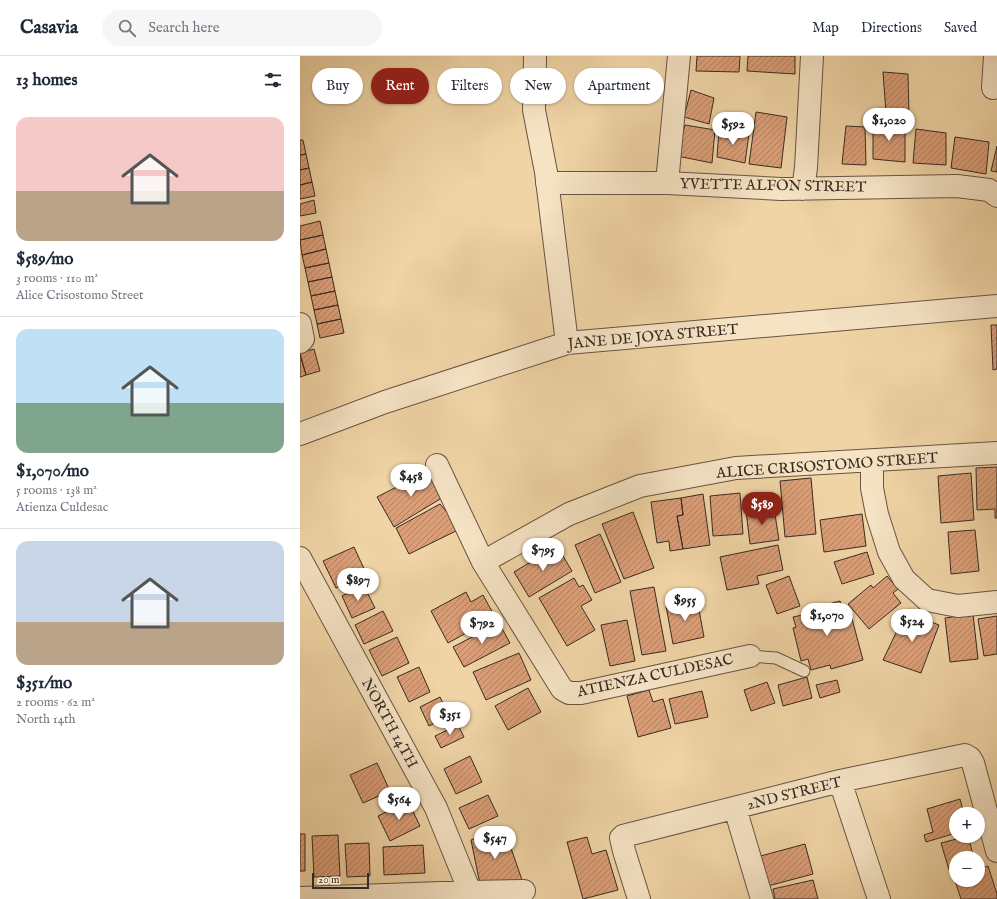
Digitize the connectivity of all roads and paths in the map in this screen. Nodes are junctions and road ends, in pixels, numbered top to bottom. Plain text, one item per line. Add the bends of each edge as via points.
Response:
1 (535, 56) edge
2 (679, 56) edge
3 (812, 56) edge
4 (995, 56) edge
5 (993, 88) dead end
6 (547, 183) junction
7 (667, 183) junction
8 (804, 189) junction
9 (997, 196) edge
10 (997, 306) edge
11 (300, 324) edge
12 (300, 342) edge
13 (567, 343) junction
14 (300, 434) edge
15 (997, 453) edge
16 (872, 461) junction
17 (437, 465) dead end
18 (300, 558) edge
19 (483, 562) junction
20 (997, 602) edge
21 (750, 656) joint
22 (804, 671) dead end
23 (840, 781) junction
24 (734, 808) junction
25 (992, 813) edge
26 (997, 851) edge
27 (470, 892) junction
28 (524, 892) dead end
29 (300, 898) edge
30 (639, 899) edge
31 (762, 899) edge
32 (879, 899) edge

1 - 6 street via 534,110
2 - 7 street
3 - 8 street
4 - 5 street
6 - 7 street, YVETTE ALFON STREET
6 - 13 street
7 - 8 street, YVETTE ALFON STREET
8 - 9 street, YVETTE ALFON STREET via 957,186 989,190
10 - 13 street, JANE DE JOYA STREET
11 - 12 street via 304,339
13 - 14 street, JANE DE JOYA STREET via 385,402
15 - 16 street, ALICE CRISOSTOMO STREET
16 - 19 street, ALICE CRISOSTOMO STREET via 736,468 640,486 569,514
16 - 20 street via 872,488 877,514 889,552 904,580 927,600 958,606
17 - 19 street
18 - 27 street, NORTH 14TH via 436,808
19 - 21 street, ATIENZA CULDESAC via 562,689 569,693 581,693
21 - 22 lane via 776,658
23 - 24 street, 2ND STREET
23 - 25 street, 2ND STREET via 965,755 973,764
23 - 32 street
24 - 30 street, 2ND STREET via 623,836 621,838 624,851
24 - 31 street
25 - 26 street
27 - 28 street
27 - 29 street

